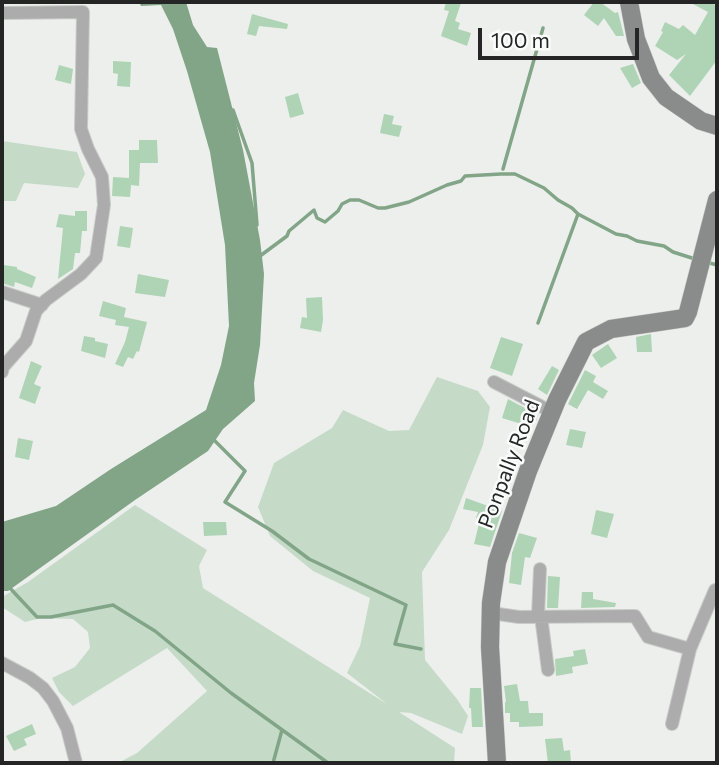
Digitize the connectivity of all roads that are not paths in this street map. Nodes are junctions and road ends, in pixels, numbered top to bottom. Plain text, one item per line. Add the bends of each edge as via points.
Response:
1 (629, 2) edge
2 (2, 13) edge
3 (717, 126) edge
4 (717, 201) edge
5 (2, 292) edge
6 (42, 305) junction
7 (2, 372) edge
8 (494, 382) dead end
9 (552, 412) junction
10 (540, 569) dead end
11 (715, 590) dead end
12 (491, 612) junction
13 (539, 616) junction
14 (690, 649) junction
15 (2, 663) edge
16 (548, 670) dead end
17 (672, 724) dead end
18 (76, 763) edge
19 (497, 763) edge

1 - 3 main road via 651,78 666,97 701,121
2 - 6 street via 83,12 81,128 102,177 104,205 96,258
4 - 9 main road, Ponpally Road via 685,318 611,329 586,342
5 - 6 street
6 - 7 street via 26,341
8 - 9 street
9 - 12 main road, Ponpally Road via 497,562
10 - 13 street
11 - 14 street
12 - 13 street
12 - 19 main road, Ponpally Road
13 - 14 street via 635,616 649,637
13 - 16 street
14 - 17 street
15 - 18 street via 30,678 53,701 67,727

